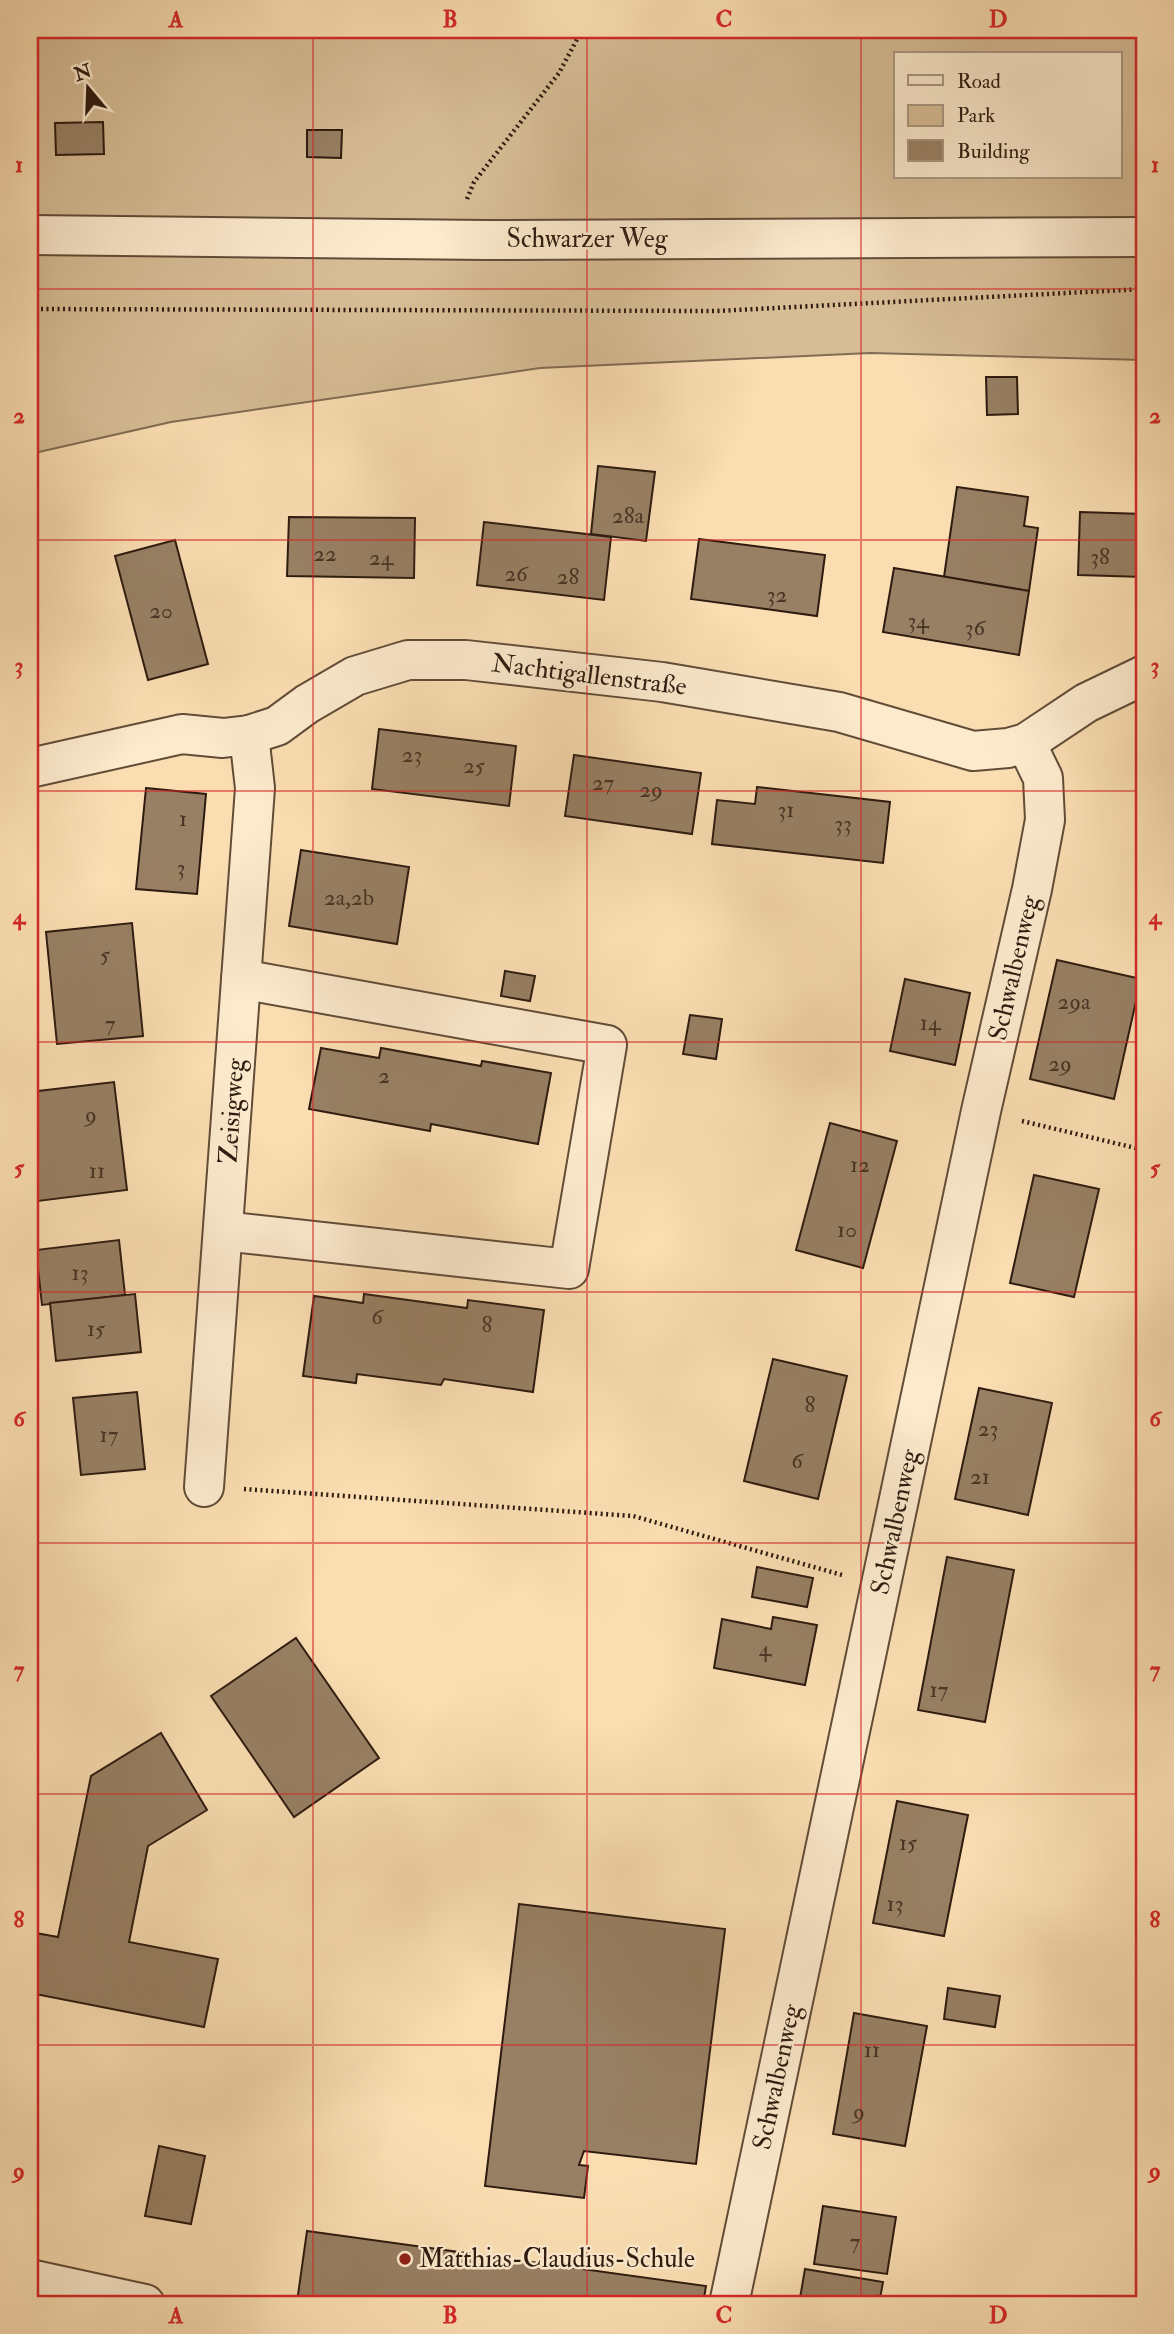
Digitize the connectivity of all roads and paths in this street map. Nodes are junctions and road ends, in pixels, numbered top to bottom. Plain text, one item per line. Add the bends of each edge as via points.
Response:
1 (582, 30) edge
2 (30, 235) edge
3 (1144, 237) edge
4 (457, 239) junction
5 (1144, 289) edge
6 (30, 309) edge
7 (1144, 675) edge
8 (249, 735) junction
9 (1026, 743) junction
10 (30, 768) edge
11 (241, 979) junction
12 (981, 1111) junction
13 (1144, 1150) edge
14 (223, 1231) junction
15 (204, 1487) joint
16 (882, 1586) junction
17 (30, 2279) edge
18 (145, 2304) edge
19 (729, 2304) edge

1 - 4 path via 559,73 474,183 462,210
2 - 4 street, Schwarzer Weg
3 - 4 street, Schwarzer Weg
5 - 6 path via 717,311
7 - 9 street, Nachtigallenstraße via 1086,703
8 - 9 street, Nachtigallenstraße via 277,726 355,676 408,660 466,660 662,682 839,712 973,751
8 - 10 street, Nachtigallenstraße via 182,734
8 - 11 street, Zeisigweg via 255,788
9 - 12 street, Schwalbenweg via 1044,778 1045,820
11 - 14 street, Zeisigweg
11 - 14 street via 607,1045 569,1269
12 - 13 path
12 - 16 street, Schwalbenweg
14 - 15 street, Zeisigweg
15 - 16 path via 633,1516
16 - 19 street, Schwalbenweg
17 - 18 street

